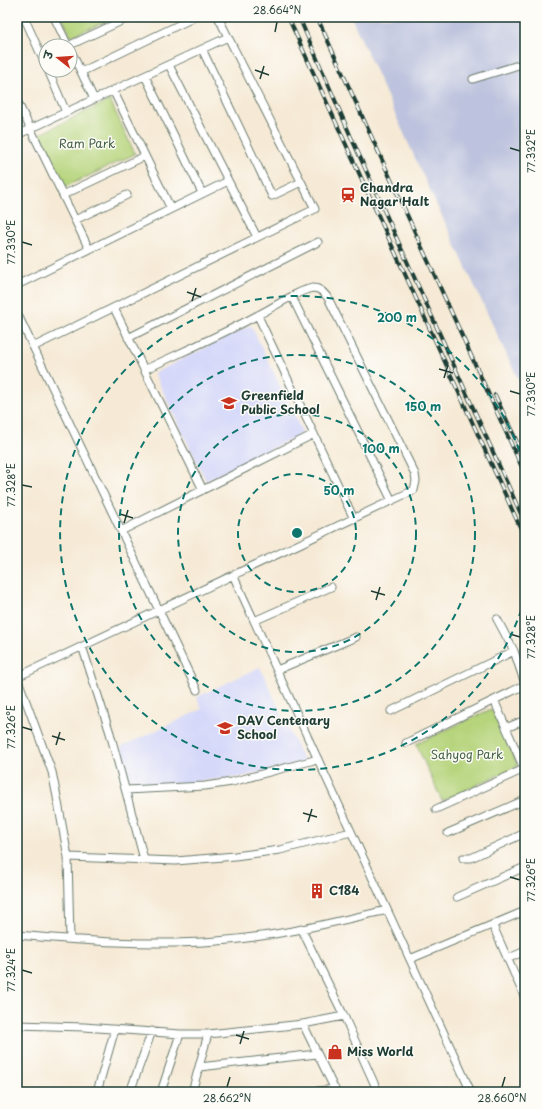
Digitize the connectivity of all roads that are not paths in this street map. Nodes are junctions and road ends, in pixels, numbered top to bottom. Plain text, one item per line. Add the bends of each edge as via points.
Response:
1 (21, 17) edge
2 (24, 17) edge
3 (54, 17) edge
4 (130, 17) edge
5 (195, 17) edge
6 (218, 17) edge
7 (17, 19) edge
8 (228, 37) junction
9 (64, 38) edge
10 (78, 41) edge
11 (38, 48) edge
12 (202, 50) junction
13 (525, 63) edge
14 (169, 65) junction
15 (78, 66) edge
16 (81, 72) junction
17 (145, 76) junction
18 (51, 78) edge
19 (473, 79) dead end
20 (113, 90) junction
21 (94, 99) junction
22 (17, 101) edge
23 (66, 112) junction
24 (30, 128) junction
25 (17, 135) edge
26 (145, 156) junction
27 (228, 181) junction
28 (301, 182) junction
29 (202, 193) junction
30 (63, 195) junction
31 (127, 195) dead end
32 (171, 209) junction
33 (75, 220) junction
34 (257, 238) junction
35 (318, 242) dead end
36 (89, 249) junction
37 (17, 285) edge
38 (292, 297) junction
39 (114, 308) junction
40 (17, 313) edge
41 (258, 316) junction
42 (128, 338) junction
43 (33, 347) junction
44 (144, 370) junction
45 (314, 434) junction
46 (203, 490) junction
47 (392, 501) junction
48 (354, 519) junction
49 (121, 531) junction
50 (233, 575) junction
51 (331, 587) dead end
52 (159, 610) junction
53 (497, 619) dead end
54 (254, 621) junction
55 (356, 637) dead end
56 (82, 646) junction
57 (514, 652) junction
58 (277, 670) junction
59 (17, 677) edge
60 (525, 684) edge
61 (197, 690) dead end
62 (494, 700) junction
63 (391, 711) dead end
64 (525, 720) edge
65 (506, 728) junction
66 (406, 743) dead end
67 (318, 759) junction
68 (525, 770) edge
69 (126, 790) junction
70 (525, 800) edge
71 (436, 809) dead end
72 (351, 832) junction
73 (448, 833) dead end
74 (525, 834) edge
75 (68, 857) junction
76 (463, 858) dead end
77 (144, 859) junction
78 (525, 867) edge
79 (457, 897) dead end
80 (387, 910) junction
81 (525, 911) edge
82 (493, 926) junction
83 (302, 930) junction
84 (17, 935) edge
85 (70, 940) junction
86 (525, 951) edge
87 (507, 958) junction
88 (410, 959) junction
89 (524, 993) edge
90 (344, 1016) junction
91 (302, 1024) junction
92 (17, 1025) edge
93 (115, 1029) junction
94 (152, 1031) junction
95 (180, 1034) junction
96 (208, 1034) junction
97 (317, 1054) junction
98 (199, 1067) junction
99 (336, 1090) edge
100 (97, 1092) edge
101 (130, 1092) edge
102 (161, 1092) edge
103 (192, 1092) edge
104 (311, 1092) edge
105 (378, 1092) edge
106 (471, 1092) edge

1 - 7 street
2 - 11 street
3 - 9 street
4 - 10 street
5 - 16 street
6 - 8 street
8 - 12 street
8 - 28 street
12 - 14 street
12 - 28 street via 272,196
13 - 19 street
14 - 17 street
14 - 27 street
15 - 16 street
16 - 21 street
17 - 20 street
17 - 29 street
18 - 23 street
20 - 21 street
20 - 26 street
21 - 23 street
22 - 24 street
23 - 24 street
24 - 25 street
24 - 30 street
26 - 30 street
26 - 32 street
27 - 29 street
27 - 34 street
28 - 34 street via 315,209
29 - 32 street
30 - 33 street
31 - 33 street
32 - 36 street
33 - 36 street
34 - 39 street
35 - 42 street
36 - 37 street
38 - 41 street
38 - 47 street
38 - 47 street via 314,288 319,289 328,298 415,474 414,490
39 - 42 street
39 - 43 street
40 - 43 street
41 - 44 street
41 - 45 street
42 - 44 street
43 - 49 street
44 - 46 street
45 - 46 street
45 - 48 street
46 - 49 street
47 - 48 street
48 - 50 street
49 - 52 street
50 - 52 street
50 - 54 street
51 - 54 street
52 - 56 street
52 - 61 street
53 - 57 street
54 - 58 street
55 - 58 street
56 - 59 street
56 - 69 street
57 - 60 street
57 - 63 street
58 - 67 street
59 - 75 street via 52,772
60 - 62 street
62 - 65 street
62 - 66 street
64 - 65 street
65 - 68 street
67 - 69 street via 232,782
67 - 72 street
68 - 71 street
69 - 77 street
70 - 73 street
72 - 77 street via 280,850 235,856 176,861
72 - 80 street
74 - 76 street via 471,858
75 - 77 street
75 - 85 street
78 - 79 street
80 - 83 street
80 - 88 street
81 - 82 street
82 - 87 street
82 - 88 street
83 - 85 street via 268,936 166,944
83 - 90 street
84 - 85 street
86 - 87 street
87 - 89 street
88 - 106 street
90 - 91 street
90 - 105 street
91 - 96 street
91 - 97 street
92 - 93 street
93 - 94 street
93 - 100 street
94 - 95 street
94 - 101 street
95 - 96 street
95 - 102 street
96 - 98 street
97 - 98 street
97 - 99 street
98 - 103 street
99 - 104 street

